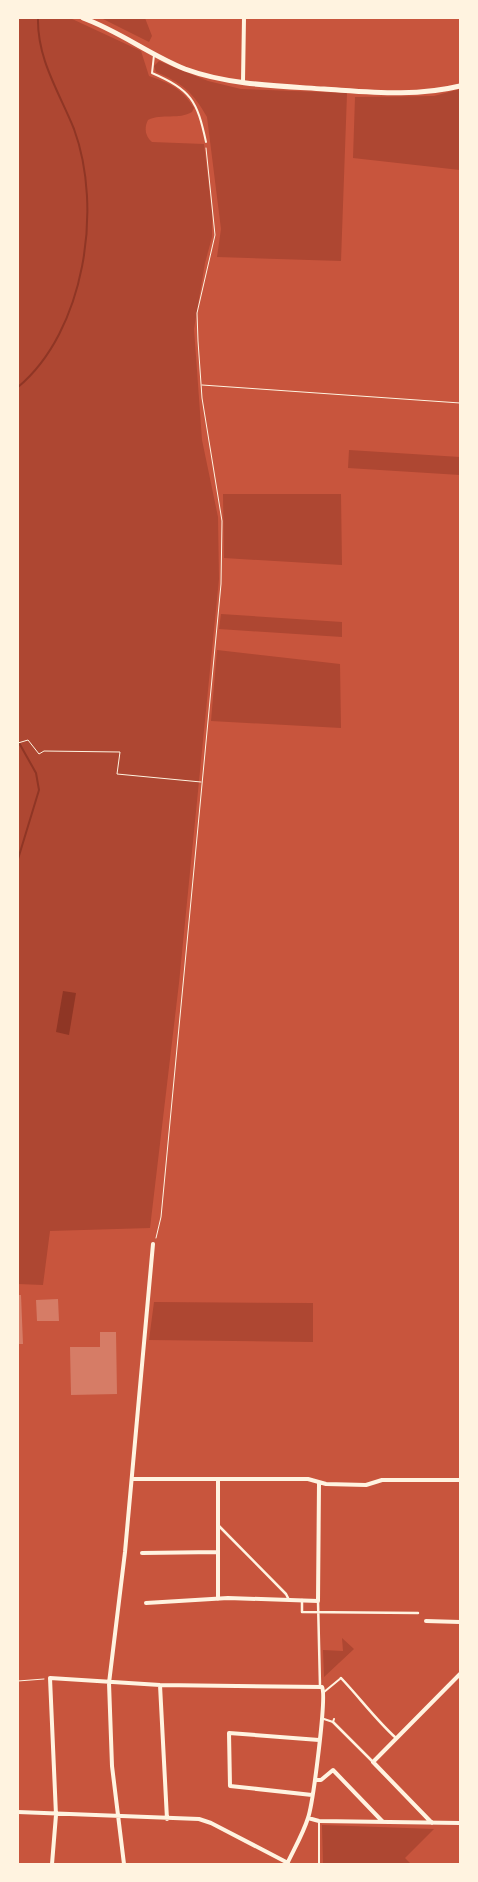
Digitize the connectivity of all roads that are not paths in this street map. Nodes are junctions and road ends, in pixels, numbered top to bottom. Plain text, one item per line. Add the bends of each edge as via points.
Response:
1 (83, 18) edge
2 (244, 18) edge
3 (154, 54) junction
4 (243, 81) junction
5 (460, 86) edge
6 (206, 142) road end
7 (154, 1244) road end
8 (132, 1479) junction
9 (218, 1480) junction
10 (460, 1480) edge
11 (319, 1483) junction
12 (217, 1524) junction
13 (217, 1552) junction
14 (142, 1554) dead end
15 (218, 1599) junction
16 (288, 1600) junction
17 (302, 1600) junction
18 (318, 1600) junction
19 (146, 1603) dead end
20 (319, 1612) junction
21 (418, 1613) dead end
22 (426, 1621) dead end
23 (460, 1622) edge
24 (460, 1674) edge
25 (341, 1678) joint
26 (109, 1683) junction
27 (160, 1685) junction
28 (320, 1686) junction
29 (324, 1692) junction
30 (322, 1719) junction
31 (333, 1720) joint
32 (396, 1738) junction
33 (319, 1740) junction
34 (373, 1762) junction
35 (315, 1780) junction
36 (312, 1795) junction
37 (18, 1812) edge
38 (56, 1815) junction
39 (118, 1817) junction
40 (308, 1818) junction
41 (167, 1819) junction
42 (319, 1821) junction
43 (383, 1822) junction
44 (432, 1823) junction
45 (460, 1823) edge
46 (52, 1864) edge
47 (124, 1864) edge
48 (288, 1864) edge
49 (319, 1864) edge

1 - 3 main road via 123,35
2 - 4 street
3 - 4 main road via 214,78
3 - 6 lane via 152,73 185,91 200,115
4 - 5 main road via 387,94 430,92
7 - 8 street
8 - 9 street
8 - 26 street
9 - 11 street via 308,1480
9 - 12 street
10 - 11 street via 382,1480 366,1486
11 - 18 street
12 - 13 street
12 - 16 street via 286,1594
13 - 14 street
13 - 15 street
15 - 16 street
15 - 19 street
16 - 17 street
17 - 18 street
17 - 20 street via 302,1612
18 - 20 street
20 - 21 street
20 - 28 street
22 - 23 street
24 - 32 street
25 - 29 lane
25 - 32 street
26 - 27 street
26 - 38 street via 50,1678
26 - 39 street via 112,1766
27 - 28 street
27 - 41 street
28 - 29 street
29 - 30 street
30 - 31 lane
30 - 33 street
31 - 34 street
32 - 34 street
33 - 35 street
33 - 36 street via 229,1733 230,1786
34 - 44 street
35 - 36 street
35 - 43 street via 321,1780 333,1770
36 - 40 street
37 - 38 street
38 - 39 street
38 - 46 street
39 - 41 street
39 - 47 street
40 - 42 street
40 - 48 street
41 - 48 street via 199,1819 211,1823
42 - 43 street
42 - 49 lane
43 - 44 street
44 - 45 street

